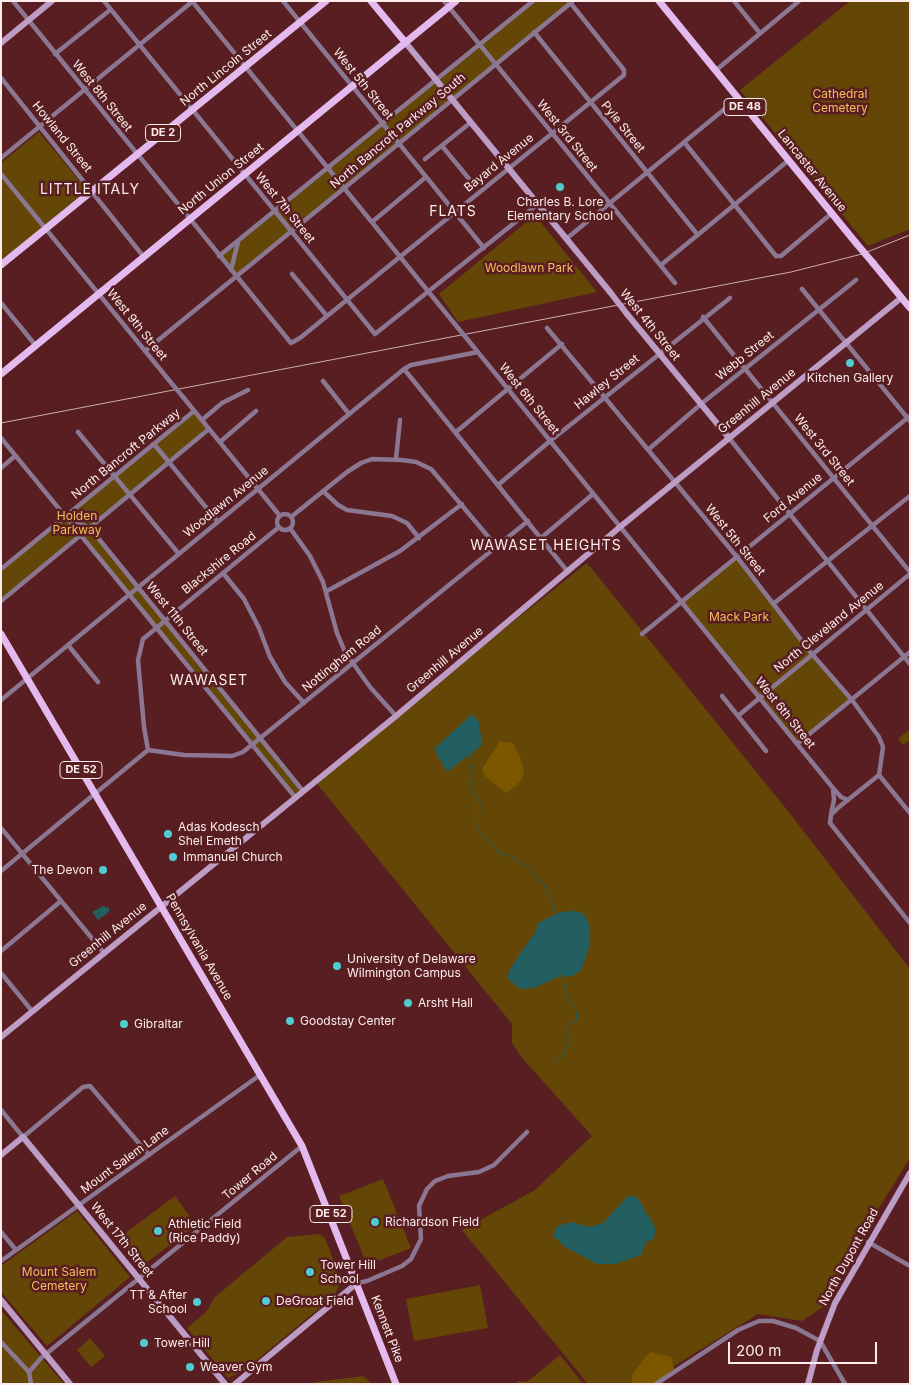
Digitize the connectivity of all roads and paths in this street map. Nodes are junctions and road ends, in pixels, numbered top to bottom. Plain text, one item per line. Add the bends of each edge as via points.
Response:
1 (12, 1) edge
2 (52, 1) edge
3 (104, 1) edge
4 (193, 1) edge
5 (283, 1) edge
6 (326, 1) edge
7 (371, 1) edge
8 (456, 1) edge
9 (532, 1) edge
10 (659, 1) edge
11 (734, 1) edge
12 (799, 1) edge
13 (571, 2) edge
14 (446, 4) edge
15 (110, 10) junction
16 (28, 21) junction
17 (300, 22) junction
18 (534, 32) junction
19 (759, 32) junction
20 (405, 42) junction
21 (1, 43) edge
22 (139, 45) junction
23 (479, 45) junction
24 (55, 54) junction
25 (495, 63) junction
26 (246, 66) junction
27 (715, 71) junction
28 (1, 78) edge
29 (435, 80) junction
30 (352, 86) junction
31 (84, 90) junction
32 (738, 98) junction
33 (452, 100) junction
34 (590, 102) junction
35 (192, 110) junction
36 (382, 123) junction
37 (470, 123) junction
38 (40, 126) junction
39 (298, 131) junction
40 (552, 133) junction
41 (684, 142) junction
42 (398, 143) junction
43 (442, 146) junction
44 (137, 155) junction
45 (1, 158) edge
46 (425, 159) dead end
47 (789, 160) junction
48 (328, 168) junction
49 (508, 169) junction
50 (647, 172) junction
51 (1, 174) edge
52 (244, 174) junction
53 (426, 177) junction
54 (470, 180) dead end
55 (344, 188) junction
56 (93, 191) junction
57 (538, 204) junction
58 (609, 204) junction
59 (735, 204) junction
60 (274, 211) junction
61 (455, 212) junction
62 (832, 213) junction
63 (190, 219) junction
64 (372, 222) junction
65 (46, 229) junction
66 (290, 231) junction
67 (697, 234) junction
68 (566, 239) junction
69 (238, 242) junction
70 (484, 248) junction
71 (143, 256) junction
72 (220, 256) junction
73 (400, 257) junction
74 (1, 265) edge
75 (661, 265) junction
76 (231, 270) junction
77 (292, 274) dead end
78 (236, 276) junction
79 (856, 280) dead end
80 (675, 283) dead end
81 (802, 289) dead end
82 (430, 292) junction
83 (99, 294) junction
84 (730, 298) dead end
85 (901, 298) junction
86 (347, 300) junction
87 (1, 302) edge
88 (910, 308) edge
89 (819, 310) junction
90 (327, 316) junction
91 (703, 317) junction
92 (547, 328) dead end
93 (846, 342) junction
94 (291, 343) joint
95 (562, 344) junction
96 (36, 346) junction
97 (145, 351) junction
98 (478, 352) junction
99 (658, 353) junction
100 (404, 369) junction
101 (745, 369) junction
102 (1, 374) edge
103 (323, 381) dead end
104 (507, 388) junction
105 (248, 390) dead end
106 (606, 396) junction
107 (772, 403) junction
108 (701, 404) junction
109 (194, 411) junction
110 (256, 411) dead end
111 (349, 414) junction
112 (909, 418) edge
113 (202, 420) junction
114 (400, 420) dead end
115 (209, 429) junction
116 (78, 432) dead end
117 (456, 432) junction
118 (1, 438) edge
119 (729, 438) junction
120 (550, 440) junction
121 (220, 442) junction
122 (154, 444) junction
123 (649, 449) junction
124 (16, 456) junction
125 (396, 459) junction
126 (169, 462) junction
127 (1, 468) edge
128 (114, 476) junction
129 (833, 478) junction
130 (676, 482) junction
131 (498, 485) junction
132 (258, 489) junction
133 (324, 491) junction
134 (594, 494) junction
135 (129, 495) junction
136 (910, 496) edge
137 (462, 504) junction
138 (790, 514) junction
139 (65, 516) junction
140 (280, 516) junction
141 (292, 517) junction
142 (528, 521) junction
143 (218, 522) junction
144 (872, 526) junction
145 (279, 527) junction
146 (620, 527) junction
147 (90, 528) junction
148 (290, 528) junction
149 (80, 536) junction
150 (419, 538) junction
151 (541, 538) junction
152 (497, 547) junction
153 (179, 554) junction
154 (737, 557) junction
155 (828, 562) junction
156 (1, 569) edge
157 (223, 572) junction
158 (568, 572) junction
159 (910, 573) edge
160 (138, 587) junction
161 (327, 591) junction
162 (128, 595) junction
163 (1, 601) edge
164 (680, 601) junction
165 (774, 604) junction
166 (866, 609) junction
167 (165, 620) junction
168 (155, 628) junction
169 (1, 634) edge
170 (642, 634) dead end
171 (68, 645) junction
172 (910, 652) edge
173 (812, 654) junction
174 (904, 657) junction
175 (353, 664) junction
176 (910, 664) edge
177 (28, 678) junction
178 (98, 682) dead end
179 (722, 696) dead end
180 (759, 698) junction
181 (1, 700) edge
182 (852, 700) junction
183 (304, 703) junction
184 (738, 715) junction
185 (396, 716) junction
186 (261, 738) junction
187 (797, 744) junction
188 (252, 745) junction
189 (148, 750) junction
190 (766, 751) dead end
191 (879, 775) junction
192 (833, 788) junction
193 (303, 791) junction
194 (96, 794) junction
195 (295, 797) junction
196 (848, 800) junction
197 (910, 813) edge
198 (831, 815) junction
199 (1, 828) edge
200 (22, 854) junction
201 (1, 871) edge
202 (61, 901) junction
203 (161, 906) junction
204 (910, 923) edge
205 (1, 951) edge
206 (104, 953) junction
207 (1, 973) edge
208 (32, 1011) junction
209 (1, 1036) edge
210 (260, 1075) junction
211 (1, 1110) edge
212 (527, 1132) dead end
213 (23, 1137) junction
214 (302, 1146) junction
215 (1, 1155) edge
216 (149, 1155) junction
217 (910, 1173) edge
218 (79, 1205) junction
219 (1, 1232) edge
220 (868, 1242) junction
221 (16, 1250) junction
222 (1, 1261) edge
223 (910, 1266) edge
224 (140, 1279) junction
225 (357, 1282) junction
226 (1, 1300) edge
227 (820, 1341) junction
228 (1, 1342) edge
229 (47, 1355) junction
230 (29, 1372) junction
231 (31, 1384) edge
232 (70, 1384) edge
233 (225, 1384) edge
234 (235, 1384) edge
235 (396, 1384) edge
236 (656, 1384) edge
237 (808, 1384) edge
238 (845, 1384) edge

1 - 16 street, West 8th Street
2 - 16 street
3 - 15 street, West 7th Street
4 - 22 street
4 - 26 street, West 6th Street
5 - 17 street, West 5th Street
6 - 17 main road, North Lincoln Street / DE 2
7 - 20 main road, West 4th Street
8 - 14 main road, North Union Street
9 - 23 street, North Bancroft Parkway South
10 - 27 main road, Lancaster Avenue / DE 48
11 - 19 street
12 - 19 street
13 - 18 street, North Bancroft Parkway South
13 - 34 street, Bayard Avenue via 625,72
14 - 20 main road, North Union Street
14 - 23 street, West 3rd Street
15 - 22 street, West 7th Street
15 - 24 street
16 - 21 street
16 - 24 street, West 8th Street
17 - 26 main road, North Lincoln Street / DE 2
17 - 30 street, West 5th Street
18 - 25 street, North Bancroft Parkway South
18 - 34 street, Pyle Street
19 - 27 street
20 - 29 street, West 4th Street
20 - 30 main road, North Union Street
22 - 31 street
22 - 35 street, West 7th Street
23 - 25 street, West 3rd Street
23 - 29 street, North Bancroft Parkway South
24 - 31 street, West 8th Street
25 - 33 street, North Bancroft Parkway South
25 - 40 street, West 3rd Street
26 - 35 main road, North Lincoln Street / DE 2
26 - 39 street, West 6th Street
27 - 32 main road, Lancaster Avenue / DE 48
28 - 38 street, Howland Street
29 - 33 street, West 4th Street
29 - 36 street, North Bancroft Parkway South
30 - 36 street, West 5th Street
30 - 39 main road, North Union Street
31 - 38 street
31 - 44 street, West 8th Street
32 - 41 street
32 - 47 main road, Lancaster Avenue / DE 48
33 - 37 street, West 4th Street
33 - 42 street, North Bancroft Parkway South
34 - 40 street, Bayard Avenue
34 - 50 street, Pyle Street
35 - 44 main road, North Lincoln Street / DE 2
35 - 52 street, West 7th Street
36 - 42 street, West 5th Street
36 - 48 street, North Bancroft Parkway South
37 - 43 street
37 - 49 street, West 4th Street
38 - 45 street
38 - 56 street, Howland Street
39 - 48 street, West 6th Street
39 - 52 main road, North Union Street
40 - 49 street, Bayard Avenue
40 - 58 street, West 3rd Street
41 - 50 street
41 - 59 street
42 - 53 street, West 5th Street
42 - 55 street, North Bancroft Parkway South
43 - 46 street
43 - 54 street
44 - 56 main road, North Lincoln Street / DE 2
44 - 63 street, West 8th Street
47 - 59 street
47 - 62 main road, Lancaster Avenue / DE 48
48 - 55 street, West 6th Street
48 - 60 street, North Bancroft Parkway South
49 - 57 street, West 4th Street
49 - 61 street, Bayard Avenue
50 - 58 street
50 - 67 street, Pyle Street
51 - 65 street, West 9th Street
52 - 60 street, West 7th Street
52 - 63 main road, North Union Street
53 - 61 street, West 5th Street
53 - 64 street
55 - 64 street, West 6th Street
55 - 66 street, North Bancroft Parkway South
56 - 65 main road, North Lincoln Street / DE 2
56 - 71 street, Howland Street
57 - 68 street, West 4th Street
57 - 70 street
58 - 68 street
58 - 75 street, West 3rd Street
59 - 62 street via 778,256
59 - 67 street
60 - 66 street, West 7th Street
60 - 69 street, North Bancroft Parkway South
61 - 70 street, West 5th Street
61 - 73 street, Bayard Avenue
62 - 85 main road, Lancaster Avenue / DE 48, bridge
63 - 71 main road, North Union Street
63 - 72 street, West 8th Street
64 - 73 street, West 6th Street
65 - 74 main road, North Lincoln Street / DE 2
65 - 83 street, West 9th Street
66 - 78 street, North Bancroft Parkway South
66 - 86 street, West 7th Street
67 - 75 street
68 - 99 street, West 4th Street, bridge
69 - 72 street, North Bancroft Parkway South
69 - 76 street
70 - 82 street
71 - 83 main road, North Union Street
72 - 76 street, West 8th Street
73 - 82 street, West 6th Street
73 - 86 street, Bayard Avenue
75 - 80 street, West 3rd Street
76 - 78 street, West 8th Street
77 - 90 street
78 - 94 street, West 8th Street
78 - 97 street, North Bancroft Parkway South
79 - 89 street, Webb Street
81 - 89 street
82 - 86 street, West 7th Street via 375,334
82 - 98 street, West 6th Street, bridge
83 - 96 main road, North Union Street
83 - 97 street, West 9th Street
84 - 91 street, Hawley Street
85 - 88 main road, Lancaster Avenue / DE 48
85 - 93 street, Greenhill Avenue
86 - 90 street, Bayard Avenue
87 - 96 street
89 - 93 street
89 - 101 street, Webb Street
90 - 94 street, Bayard Avenue
91 - 99 street, Hawley Street
91 - 101 street, West 3rd Street
92 - 95 street, West 5th Street
93 - 107 street, Greenhill Avenue
93 - 112 street
95 - 104 street
95 - 106 street, West 5th Street
96 - 102 main road, North Union Street
97 - 109 street, West 9th Street, bridge
98 - 100 street, Woodlawn Avenue via 411,364
98 - 104 street, West 6th Street
99 - 106 street, Hawley Street
99 - 108 street, West 4th Street
100 - 111 street, Woodlawn Avenue
100 - 117 street
101 - 107 street, West 3rd Street
101 - 108 street, Webb Street
103 - 111 street
104 - 117 street
104 - 120 street, West 6th Street
105 - 113 street via 222,403
106 - 120 street, Hawley Street
106 - 123 street, West 5th Street
107 - 119 street, Greenhill Avenue
107 - 129 street, West 3rd Street
108 - 119 street, West 4th Street
108 - 123 street, Webb Street
109 - 113 street, West 9th Street
109 - 122 street, North Bancroft Parkway
110 - 121 street
111 - 132 street, Woodlawn Avenue
112 - 129 street, Ford Avenue
113 - 115 street, West 9th Street
114 - 125 street
115 - 121 street, West 9th Street
115 - 126 street
116 - 128 street
117 - 131 street
118 - 124 street, West 11th Street
119 - 130 street, Greenhill Avenue
119 - 138 street, West 4th Street
120 - 131 street, Hawley Street
120 - 134 street, West 6th Street
121 - 132 street, West 9th Street
122 - 126 street
122 - 128 street, North Bancroft Parkway
123 - 130 street, West 5th Street
124 - 127 street
124 - 139 street, West 11th Street
125 - 133 street via 361,463
125 - 137 street via 416,462 431,470
126 - 135 street
126 - 143 street
128 - 135 street
128 - 139 street, North Bancroft Parkway
129 - 138 street, Ford Avenue
129 - 144 street, West 3rd Street
130 - 146 street, Greenhill Avenue
130 - 154 street, West 5th Street
131 - 142 street
132 - 140 street, West 9th Street
132 - 143 street, Woodlawn Avenue
133 - 141 street
133 - 150 street via 347,510 392,516 407,523
134 - 146 street, West 6th Street
134 - 151 street
135 - 147 street
135 - 153 street
136 - 144 street
137 - 150 street
137 - 152 street
138 - 154 street, Ford Avenue
138 - 155 street, West 4th Street
139 - 147 street, West 11th Street
139 - 149 street, West 11th Street
139 - 156 street, North Bancroft Parkway
140 - 141 street
140 - 145 street via 277,521
141 - 148 street
142 - 151 street
142 - 152 street, Nottingham Road
143 - 153 street, Woodlawn Avenue
144 - 155 street
144 - 159 street, West 3rd Street
145 - 148 street via 284,530
145 - 157 street, Blackshire Road
146 - 158 street, Greenhill Avenue
146 - 164 street, West 6th Street
147 - 149 street
147 - 160 street, West 11th Street
148 - 161 street via 310,556
149 - 162 street, West 11th Street
149 - 163 street
150 - 161 street
151 - 158 street
152 - 175 street, Nottingham Road
153 - 160 street, Woodlawn Avenue
154 - 164 street, Ford Avenue
154 - 165 street, West 5th Street
155 - 165 street
155 - 166 street, West 4th Street
157 - 167 street, Blackshire Road
157 - 183 street via 244,599 285,682
158 - 185 street, Greenhill Avenue
159 - 166 street, North Cleveland Avenue
160 - 162 street, Woodlawn Avenue
160 - 167 street, West 11th Street
161 - 175 street via 337,633
162 - 168 street, West 11th Street
162 - 171 street, Woodlawn Avenue
164 - 170 street, Ford Avenue
164 - 180 street, West 6th Street
165 - 173 street, West 5th Street
166 - 173 street, North Cleveland Avenue
166 - 174 street, West 4th Street
167 - 168 street, Blackshire Road
167 - 186 street, West 11th Street
168 - 188 street, West 11th Street
168 - 189 street, Blackshire Road via 143,639 138,660
169 - 177 main road, Pennsylvania Avenue / DE 52
171 - 177 street, Woodlawn Avenue
171 - 178 street
172 - 174 street
173 - 180 street, North Cleveland Avenue
173 - 182 street, West 5th Street
174 - 176 street, West 4th Street
174 - 182 street
175 - 183 street, Nottingham Road
175 - 185 street
177 - 181 street, Woodlawn Avenue
177 - 194 main road, Pennsylvania Avenue / DE 52
179 - 184 street
180 - 184 street, North Cleveland Avenue
180 - 187 street, West 6th Street
182 - 187 street
182 - 191 street, West 5th Street via 880,737 883,747
183 - 186 street, Nottingham Road
184 - 190 street
185 - 193 street, Greenhill Avenue
186 - 188 street, Nottingham Road
186 - 193 street, West 11th Street
187 - 192 street, West 6th Street
188 - 189 street, Nottingham Road via 232,756
188 - 195 street, West 11th Street
189 - 194 street
191 - 196 street
191 - 197 street
192 - 196 street, West 6th Street
192 - 198 street
193 - 195 street, Greenhill Avenue
194 - 200 street
194 - 203 main road, Pennsylvania Avenue / DE 52
195 - 203 street, Greenhill Avenue
196 - 198 street
198 - 204 street via 830,823 838,835
199 - 200 street
200 - 201 street
200 - 202 street
202 - 205 street
202 - 206 street
203 - 206 street, Greenhill Avenue
203 - 210 main road, Pennsylvania Avenue / DE 52
206 - 208 street, Greenhill Avenue
207 - 208 street
208 - 209 street, Greenhill Avenue
210 - 214 main road, Pennsylvania Avenue / DE 52
210 - 216 street, Mount Salem Lane
211 - 213 street, West 17th Street
212 - 225 street via 494,1165 479,1172 435,1181 418,1206 421,1239 411,1259 367,1281
213 - 215 street
213 - 216 street via 89,1085
213 - 218 street, West 17th Street
214 - 224 street, Tower Road
214 - 225 main road, Pennsylvania Avenue / DE 52
216 - 218 street, Mount Salem Lane
217 - 220 street, North Dupont Road
218 - 221 street, Mount Salem Lane
218 - 224 street, West 17th Street
219 - 221 street
220 - 223 street
220 - 227 street, North Dupont Road via 835,1303
221 - 222 street, Mount Salem Lane
224 - 229 street, Tower Road
224 - 233 street, West 17th Street
225 - 234 street
225 - 235 main road, Kennett Pike / DE 52
226 - 229 street
227 - 236 street via 796,1328 773,1321 759,1321 738,1330
227 - 237 street, North Dupont Road
227 - 238 street
228 - 230 street
229 - 230 street, Tower Road
229 - 232 street
230 - 231 street

